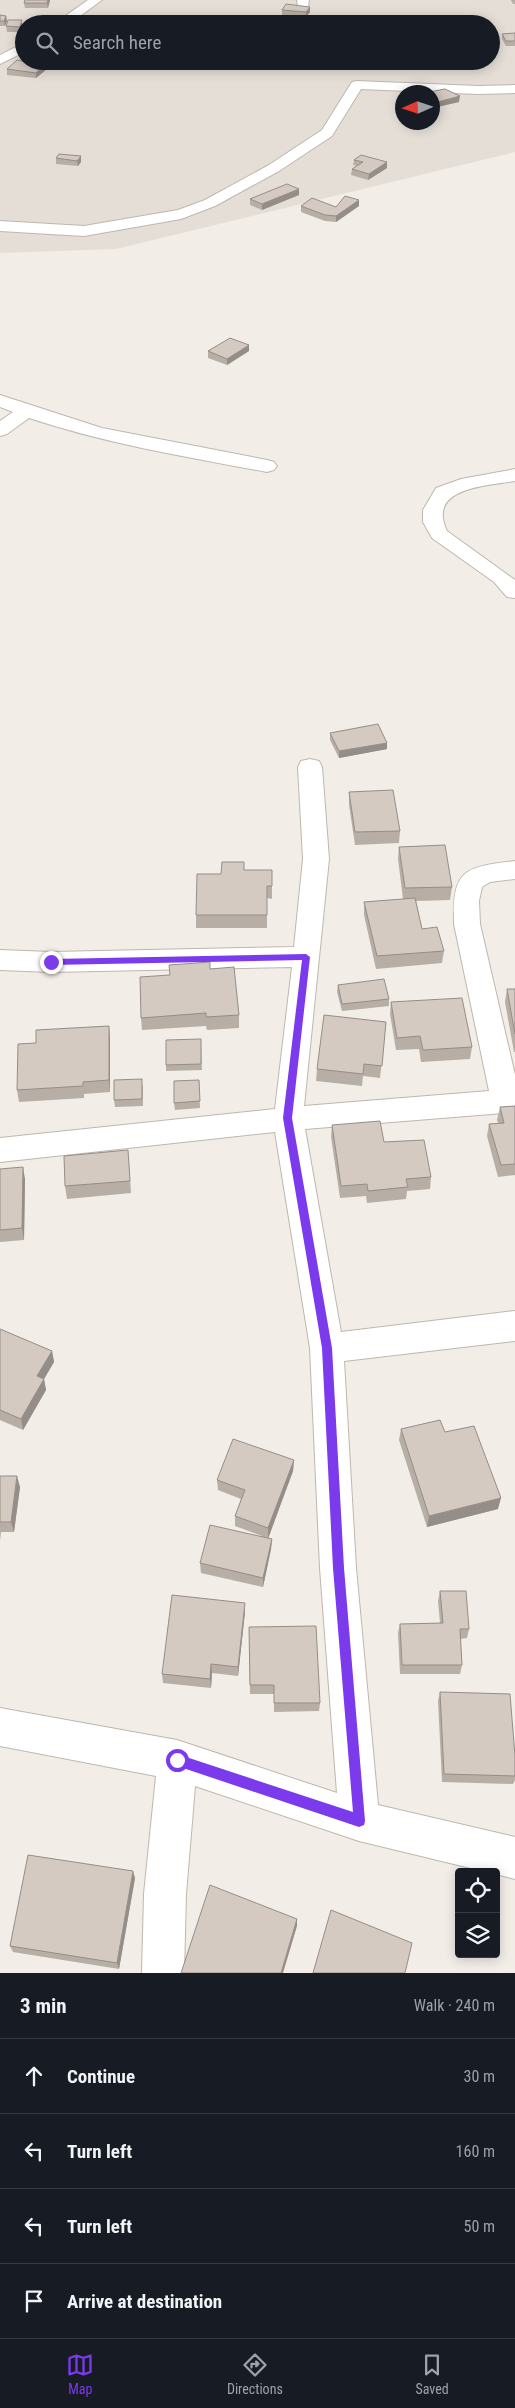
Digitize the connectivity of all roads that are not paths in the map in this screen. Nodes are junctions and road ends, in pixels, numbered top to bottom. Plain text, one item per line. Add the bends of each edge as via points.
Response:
1 (96, 0) edge
2 (74, 15) edge
3 (15, 52) edge
4 (0, 60) edge
5 (515, 89) edge
6 (0, 226) edge
7 (0, 402) edge
8 (26, 412) junction
9 (0, 430) edge
10 (267, 466) dead end
11 (515, 475) edge
12 (515, 592) edge
13 (310, 767) dead end
14 (515, 870) edge
15 (306, 957) junction
16 (0, 960) edge
17 (510, 1100) edge
18 (288, 1118) junction
19 (0, 1150) edge
20 (515, 1326) edge
21 (327, 1348) junction
22 (0, 1727) edge
23 (177, 1760) junction
24 (359, 1821) junction
25 (515, 1858) edge
26 (164, 1973) edge

1 - 2 street
3 - 4 street
5 - 6 street via 357,86 327,133 274,168 210,203 181,214 84,231
7 - 8 street
8 - 9 street
8 - 10 street via 115,438
11 - 12 street via 461,484 443,492 433,510 433,522 439,534 501,578
13 - 15 street via 316,859
14 - 17 street via 483,874 470,883 466,901 467,924
15 - 16 street
15 - 18 street
17 - 18 street
18 - 19 street
18 - 21 street
20 - 21 street
21 - 24 street via 338,1568
22 - 23 street
23 - 24 street
23 - 26 street via 164,1894
24 - 25 street

